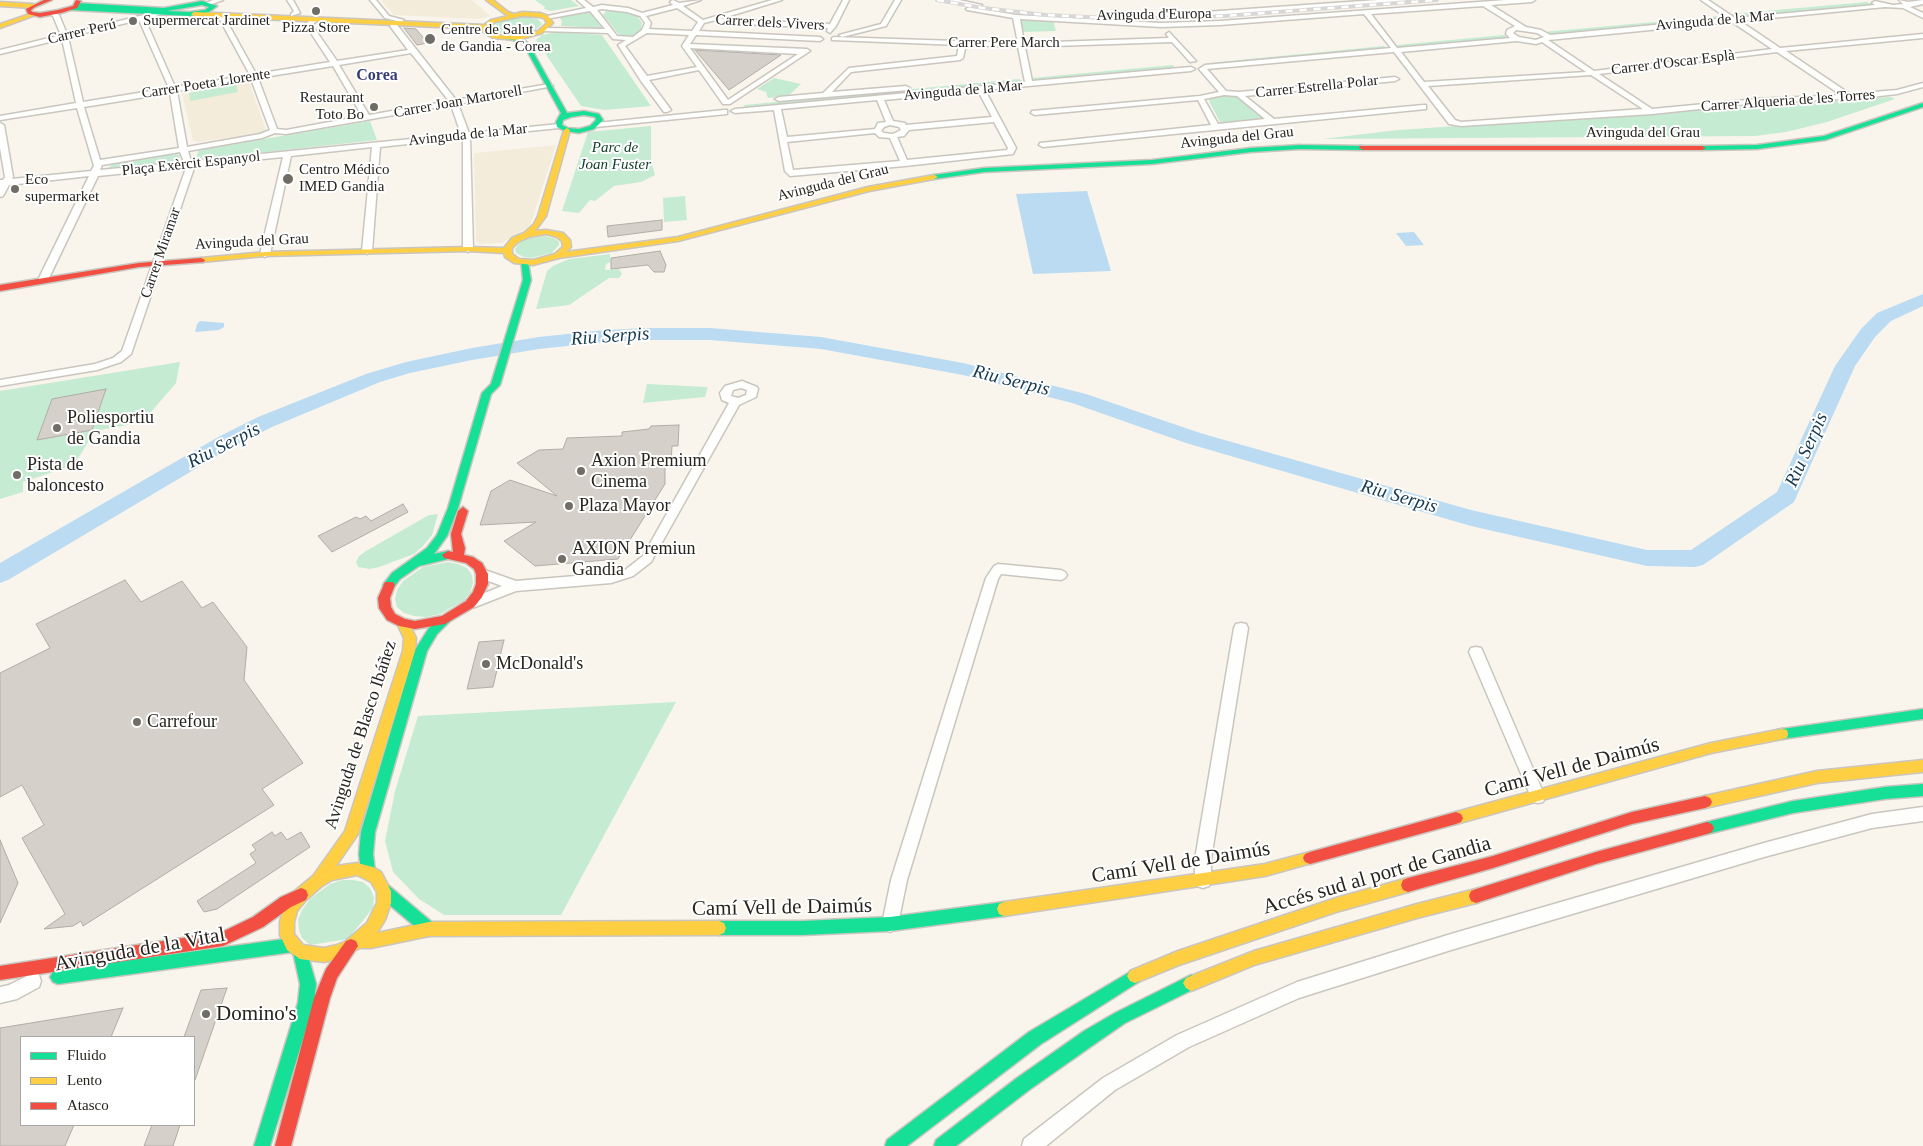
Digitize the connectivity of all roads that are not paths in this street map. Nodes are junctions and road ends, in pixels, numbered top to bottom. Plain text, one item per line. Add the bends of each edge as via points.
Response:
1 (49, 0) edge
2 (290, 0) edge
3 (373, 0) edge
4 (480, 0) edge
5 (489, 0) edge
6 (580, 0) edge
7 (669, 0) edge
8 (698, 0) edge
9 (779, 0) edge
10 (846, 0) edge
11 (898, 0) edge
12 (947, 0) edge
13 (1404, 0) edge
14 (1532, 0) edge
15 (1704, 0) edge
16 (1871, 0) edge
17 (766, 1) edge
18 (616, 2) dead end
19 (1923, 2) edge
20 (76, 3) edge
21 (211, 3) edge
22 (1905, 3) edge
23 (0, 4) edge
24 (1474, 4) junction
25 (1485, 4) junction
26 (677, 6) junction
27 (1883, 6) junction
28 (611, 7) junction
29 (591, 8) junction
30 (969, 9) dead end
31 (33, 11) junction
32 (164, 12) junction
33 (187, 12) junction
34 (1366, 12) junction
35 (1725, 13) junction
36 (52, 14) junction
37 (598, 14) junction
38 (224, 15) junction
39 (293, 15) junction
40 (512, 15) junction
41 (642, 15) junction
42 (1144, 16) dead end
43 (1167, 16) dead end
44 (1923, 16) edge
45 (1016, 17) junction
46 (141, 18) junction
47 (546, 18) junction
48 (316, 19) junction
49 (1733, 19) junction
50 (398, 21) junction
51 (704, 21) junction
52 (492, 22) junction
53 (0, 24) edge
54 (1161, 25) junction
55 (1523, 28) junction
56 (545, 30) junction
57 (608, 31) junction
58 (645, 31) junction
59 (1510, 31) junction
60 (1539, 31) junction
61 (693, 33) junction
62 (64, 35) junction
63 (533, 35) junction
64 (828, 36) junction
65 (1923, 36) edge
66 (510, 38) junction
67 (615, 38) junction
68 (636, 38) junction
69 (1517, 39) junction
70 (1546, 39) junction
71 (1174, 40) junction
72 (1532, 42) junction
73 (963, 44) junction
74 (1390, 44) junction
75 (621, 45) junction
76 (1020, 45) junction
77 (685, 46) junction
78 (413, 50) junction
79 (1779, 50) junction
80 (1396, 51) junction
81 (0, 52) edge
82 (806, 52) junction
83 (335, 64) junction
84 (1196, 66) junction
85 (701, 68) junction
86 (1595, 73) junction
87 (1583, 74) junction
88 (254, 77) junction
89 (644, 79) junction
90 (1395, 79) dead end
91 (1028, 81) junction
92 (1422, 84) junction
93 (1923, 85) edge
94 (549, 86) junction
95 (981, 89) junction
96 (173, 90) junction
97 (1220, 94) junction
98 (1239, 94) junction
99 (825, 95) junction
100 (1849, 97) junction
101 (1923, 97) edge
102 (1200, 98) junction
103 (880, 99) junction
104 (454, 103) junction
105 (80, 105) junction
106 (733, 105) junction
107 (1923, 105) edge
108 (1423, 107) dead end
109 (777, 108) junction
110 (721, 109) junction
111 (667, 110) junction
112 (1652, 112) junction
113 (579, 113) junction
114 (1035, 113) dead end
115 (1638, 113) junction
116 (0, 118) edge
117 (367, 118) junction
118 (997, 119) junction
119 (597, 120) junction
120 (1272, 121) junction
121 (890, 123) junction
122 (0, 125) edge
123 (566, 127) junction
124 (1216, 127) junction
125 (904, 128) junction
126 (274, 131) junction
127 (877, 131) junction
128 (466, 135) junction
129 (892, 136) junction
130 (782, 140) junction
131 (376, 145) junction
132 (1043, 145) dead end
133 (183, 149) junction
134 (287, 155) junction
135 (190, 164) junction
136 (905, 164) junction
137 (96, 169) junction
138 (3, 183) edge
139 (0, 194) edge
140 (555, 233) junction
141 (527, 235) junction
142 (567, 242) junction
143 (468, 250) junction
144 (507, 251) junction
145 (366, 252) junction
146 (265, 254) junction
147 (555, 257) junction
148 (524, 262) junction
149 (159, 263) junction
150 (528, 278) junction
151 (43, 280) junction
152 (0, 288) edge
153 (0, 383) edge
154 (495, 385) junction
155 (735, 402) dead end
156 (458, 556) junction
157 (416, 563) junction
158 (482, 574) junction
159 (1061, 575) dead end
160 (515, 586) junction
161 (470, 604) junction
162 (444, 620) junction
163 (402, 623) junction
164 (1241, 628) dead end
165 (1476, 652) dead end
166 (1923, 714) edge
167 (1923, 766) edge
168 (1923, 790) edge
169 (1538, 797) junction
170 (1923, 814) edge
171 (368, 872) junction
172 (317, 881) junction
173 (1203, 881) junction
174 (384, 891) junction
175 (301, 895) junction
176 (890, 924) junction
177 (429, 929) junction
178 (355, 943) junction
179 (296, 949) junction
180 (0, 974) edge
181 (34, 981) junction
182 (0, 986) edge
183 (0, 995) edge
184 (262, 1146) edge
185 (283, 1146) edge
186 (893, 1146) edge
187 (942, 1146) edge
188 (1031, 1146) edge

1 - 31 main road
2 - 39 street via 298,12
3 - 50 street via 387,17
4 - 52 main road via 499,16
5 - 40 main road
6 - 29 street
7 - 26 street
8 - 26 street
9 - 17 street
10 - 64 street
11 - 64 street via 882,26
12 - 42 street, Avinguda d'Europa via 1077,15
13 - 43 street, Avinguda d'Europa
14 - 25 street
15 - 35 street
16 - 27 street
16 - 35 street, Avinguda de la Mar
17 - 51 street
18 - 28 street
19 - 22 street
20 - 32 main road
20 - 33 main road
20 - 36 main road
21 - 33 main road
21 - 39 main road
22 - 27 street, Avinguda de la Mar
22 - 44 street
23 - 31 main road
24 - 25 street
24 - 34 street
24 - 59 street
25 - 55 street
26 - 41 street
26 - 51 street
27 - 49 street, Avinguda de la Mar
28 - 29 street
28 - 37 street
28 - 41 street
29 - 37 street
29 - 47 street
30 - 45 street
31 - 36 main road
31 - 53 main road
32 - 33 main road
32 - 46 street, Carrer Perú
33 - 38 main road
34 - 54 street
34 - 74 street
35 - 49 street
35 - 60 street, Avinguda de la Mar
36 - 62 street
37 - 57 street
38 - 48 main road
38 - 88 street via 222,18
39 - 50 main road
40 - 47 main road via 532,14
40 - 52 main road
41 - 58 street via 648,24
45 - 54 street
45 - 76 street
46 - 62 street, Carrer Perú
46 - 96 street
47 - 56 main road via 550,23
48 - 50 main road
48 - 83 street via 308,24
49 - 70 street, Avinguda de la Mar
49 - 79 street
50 - 52 main road
50 - 78 street via 393,26
51 - 61 street
51 - 64 street, Carrer dels Vivers
52 - 66 main road via 485,31 490,35
54 - 71 street
55 - 59 street, Avinguda de la Mar
55 - 60 street
56 - 57 street
56 - 63 main road
57 - 67 street
58 - 61 street, Carrer Pere March
58 - 68 street
59 - 69 street
59 - 74 street, Avinguda de la Mar
60 - 70 street
61 - 64 street, Carrer Pere March
61 - 77 street
62 - 81 street, Carrer Perú
62 - 105 street
63 - 66 main road
63 - 113 main road via 531,43 567,106
64 - 73 street, Carrer Pere March
64 - 82 street
65 - 79 street, Carrer d'Oscar Esplà
66 - 94 main road via 526,44
67 - 68 street
67 - 75 street
68 - 75 street
69 - 72 street
69 - 80 street, Avinguda de la Mar
70 - 72 street, Avinguda de la Mar
70 - 86 street
71 - 76 street, Carrer Pere March
71 - 84 street
72 - 87 street
73 - 76 street, Carrer Pere March
73 - 99 street via 962,57 956,59 849,70
74 - 80 street
74 - 84 street, Avinguda de la Mar
75 - 89 street
76 - 91 street
77 - 82 street
77 - 85 street
78 - 83 street, Carrer Poeta Llorente
78 - 104 street
79 - 86 street, Carrer d'Oscar Esplà
79 - 100 street
80 - 84 street, Avinguda de la Mar
80 - 92 street
82 - 106 street
83 - 88 street, Carrer Poeta Llorente
83 - 117 street
84 - 91 street, Avinguda de la Mar
84 - 97 street
85 - 89 street
85 - 106 street
86 - 87 street, Carrer d'Oscar Esplà
86 - 112 street
87 - 92 street, Carrer d'Oscar Esplà
87 - 115 street
88 - 96 street, Carrer Poeta Llorente
88 - 126 street
89 - 111 street
90 - 98 street, Carrer Estrella Polar
91 - 95 street, Avinguda de la Mar
91 - 99 street, Avinguda de la Mar
92 - 115 street via 1452,122 1461,124
93 - 100 street, Carrer Alqueria de les Torres via 1888,94
94 - 104 street, Carrer Joan Martorell
94 - 123 main road via 564,113
95 - 103 street, Avinguda de la Mar
95 - 118 street
96 - 105 street, Carrer Poeta Llorente
96 - 133 street
97 - 98 street, Carrer Estrella Polar
97 - 102 street, Carrer Estrella Polar
98 - 120 street, Carrer Estrella Polar
99 - 106 street, Avinguda de la Mar
100 - 112 street, Carrer Alqueria de les Torres via 1757,101
101 - 142 main road, Avinguda del Grau via 1824,131 1752,142 1296,142 1139,157 984,165 857,185 673,233 581,246
102 - 114 street, Carrer Estrella Polar
102 - 124 street
103 - 109 street, Avinguda de la Mar
103 - 121 street
104 - 117 street, Carrer Joan Martorell
104 - 128 street
105 - 116 street, Carrer Poeta Llorente
105 - 137 street
106 - 109 street, Avinguda de la Mar
106 - 110 street
106 - 110 street
107 - 147 main road, Avinguda del Grau via 1836,135 1757,147 1300,147 1144,162 975,171 862,190 678,239
108 - 120 street
109 - 130 street
110 - 111 street
110 - 119 street
111 - 119 street
112 - 115 street, Carrer Alqueria de les Torres
113 - 119 main road
113 - 123 main road
117 - 126 street, Plaça Exèrcit Espanyol via 286,132
118 - 125 street
118 - 136 street via 1012,149 1010,152
119 - 123 main road
120 - 124 street, Carrer Estrella Polar
121 - 125 street
121 - 127 street via 878,127
122 - 138 street via 9,176
123 - 128 street, Avinguda de la Mar
123 - 140 main road via 574,138 550,222
123 - 141 main road via 566,138 542,216
124 - 132 street, Carrer Estrella Polar
125 - 129 street via 901,134
126 - 133 street, Plaça Exèrcit Espanyol via 262,136
127 - 129 street
127 - 130 street
128 - 131 street, Avinguda de la Mar
128 - 143 street
129 - 136 street
130 - 136 street via 789,170 797,175
131 - 134 street, Plaça Exèrcit Espanyol
131 - 145 street
133 - 135 street
133 - 137 street, Plaça Exèrcit Espanyol
134 - 135 street, Plaça Exèrcit Espanyol
134 - 146 street
135 - 137 street, Plaça Exèrcit Espanyol
135 - 149 street, Carrer Miramar
137 - 138 street, Plaça Exèrcit Espanyol
137 - 151 street
138 - 139 street
140 - 141 main road
140 - 142 main road
141 - 144 main road via 515,240
142 - 147 main road via 564,251
143 - 144 main road, Avinguda del Grau
143 - 145 main road, Avinguda del Grau
144 - 148 main road via 512,258
145 - 146 main road, Avinguda del Grau
146 - 149 main road, Avinguda del Grau
147 - 148 main road, Avinguda del Grau
147 - 150 main road
148 - 150 main road
149 - 151 main road, Avinguda del Grau
149 - 153 street, Carrer Miramar via 123,356 97,367
150 - 154 main road
151 - 152 main road, Avinguda del Grau
154 - 156 main road via 499,392 456,534
154 - 157 main road via 488,393 442,536
155 - 160 street via 646,559 629,573 611,578
156 - 157 main road via 437,556
156 - 158 main road via 478,566
157 - 163 main road via 396,576 384,598 385,608 391,617
158 - 160 street
158 - 161 main road via 478,594
159 - 176 street via 998,570 992,578 899,880
160 - 161 street
161 - 162 main road
162 - 163 main road via 423,625
162 - 171 main road, Avinguda de Blasco Ibáñez via 421,650 368,832
163 - 172 main road, Avinguda de Blasco Ibáñez via 410,638 409,651 351,834
164 - 173 street via 1203,859
165 - 169 street
166 - 169 main road, Camí Vell de Daimús via 1787,732 1711,748
167 - 186 main road, Accés sud al port de Gandia via 1816,778 1632,818 1493,862 1336,905 1178,958 1136,975 1035,1038
168 - 187 main road via 1793,807 1682,834 1588,860 1486,894 1254,958 1182,987 1120,1018 1023,1084
169 - 173 main road, Camí Vell de Daimús via 1266,870
170 - 188 street via 1872,822 1764,850 1297,990 1183,1041 1109,1084
171 - 172 main road via 344,870
171 - 174 main road via 381,883
172 - 175 main road
173 - 176 main road, Camí Vell de Daimús
174 - 177 main road
174 - 178 main road via 380,915 372,928
175 - 179 main road via 291,908 287,922 287,935
175 - 180 main road, Avinguda de la Vital via 223,939
176 - 177 main road, Camí Vell de Daimús via 802,928
177 - 178 main road, Camí Vell de Daimús
178 - 179 main road via 324,955 312,955
178 - 185 main road via 331,974 322,998
179 - 181 main road, Avinguda de la Vital
179 - 184 main road via 308,984 306,1003
181 - 182 main road, Avinguda de la Vital
181 - 183 street, Avinguda de la Vital

